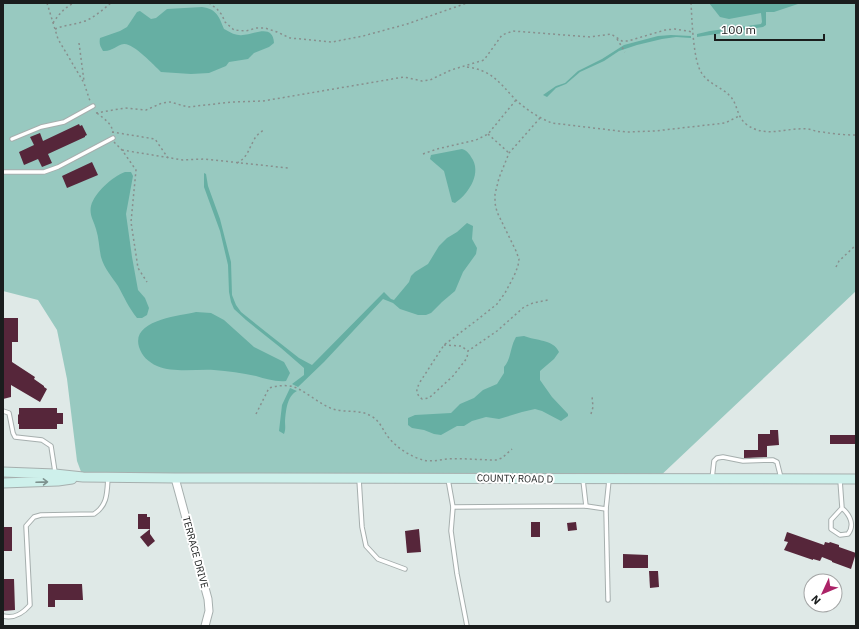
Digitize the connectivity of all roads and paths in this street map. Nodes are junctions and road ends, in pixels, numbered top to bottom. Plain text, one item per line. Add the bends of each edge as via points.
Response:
1 (74, 3) edge
2 (111, 3) edge
3 (209, 3) edge
4 (467, 3) edge
5 (691, 3) edge
6 (53, 23) dead end
7 (55, 29) dead end
8 (693, 32) junction
9 (616, 38) junction
10 (79, 43) dead end
11 (625, 52) dead end
12 (465, 66) junction
13 (84, 83) dead end
14 (516, 100) junction
15 (93, 106) dead end
16 (96, 113) dead end
17 (739, 116) junction
18 (540, 118) junction
19 (265, 129) dead end
20 (112, 132) dead end
21 (488, 134) junction
22 (856, 135) edge
23 (113, 138) dead end
24 (12, 139) dead end
25 (122, 150) dead end
26 (509, 153) junction
27 (422, 154) dead end
28 (168, 158) junction
29 (237, 163) junction
30 (288, 168) dead end
31 (3, 172) edge
32 (856, 245) edge
33 (836, 267) dead end
34 (548, 300) dead end
35 (444, 345) junction
36 (468, 351) junction
37 (592, 396) dead end
38 (3, 411) edge
39 (256, 414) dead end
40 (592, 414) dead end
41 (512, 449) dead end
42 (3, 472) edge
43 (55, 474) junction
44 (83, 477) junction
45 (108, 477) junction
46 (175, 478) junction
47 (359, 478) junction
48 (448, 478) junction
49 (583, 479) junction
50 (609, 479) junction
51 (712, 479) junction
52 (781, 479) junction
53 (840, 479) junction
54 (856, 479) edge
55 (3, 483) edge
56 (586, 506) junction
57 (453, 507) junction
58 (842, 508) junction
59 (606, 509) junction
60 (404, 569) dead end
61 (608, 600) dead end
62 (3, 616) edge
63 (205, 626) edge
64 (467, 626) edge

1 - 6 path via 59,14
2 - 7 path via 89,20
3 - 4 path via 234,30 265,28 290,38 332,42 407,24
5 - 8 path
8 - 9 path via 675,29 628,41
8 - 17 path via 701,73 731,96
9 - 11 path
9 - 12 path via 611,34 590,37 514,31 502,36 484,60
10 - 13 path
12 - 14 path via 490,74 504,85
12 - 16 path via 430,80 404,78 263,101 188,107 170,102 146,110 125,108
14 - 18 path
14 - 21 path
15 - 24 lane via 64,122 41,127
17 - 18 path via 725,123 627,132 552,123
17 - 22 path via 752,128 770,132 797,129
18 - 26 path
19 - 29 path via 254,139 244,159
20 - 28 path via 155,140
21 - 26 path
21 - 27 path via 476,140
23 - 31 lane via 44,172
25 - 28 path
26 - 35 path via 499,178 495,203 519,259 518,266 497,304
28 - 29 path
29 - 30 path
32 - 33 path
34 - 36 path via 524,307 497,331
35 - 36 path via 460,346
35 - 36 path via 417,388 416,393 422,399 429,398 453,376 467,358
37 - 40 path
38 - 43 lane via 9,413 12,433 16,438 42,440 51,446
39 - 41 path via 269,388 291,386 333,409 370,415 378,421 395,444 424,461 496,460
42 - 43 main road
43 - 44 main road
44 - 45 main road, COUNTY ROAD D
55 -> 44 main road via 58,481
45 - 46 main road, COUNTY ROAD D
45 - 62 lane via 107,498 94,514 41,515 34,517 26,526 30,605 22,614
46 - 47 main road, COUNTY ROAD D
46 - 63 street, TERRACE DRIVE via 204,579 209,611
47 - 48 main road, COUNTY ROAD D
47 - 60 lane via 362,527 366,546 378,559
48 - 49 main road, COUNTY ROAD D
48 - 57 lane
49 - 50 main road, COUNTY ROAD D
49 - 56 lane
50 - 51 main road, COUNTY ROAD D
50 - 59 lane
51 - 52 main road, COUNTY ROAD D
51 - 52 lane via 714,461 723,457 742,461 773,460 777,462
52 - 53 main road, COUNTY ROAD D
53 - 54 main road, COUNTY ROAD D
53 - 58 lane
56 - 57 lane
56 - 59 lane
57 - 64 lane via 451,531
58 - 58 lane via 831,520 831,529 840,535 848,534 852,524 849,514
59 - 61 lane

